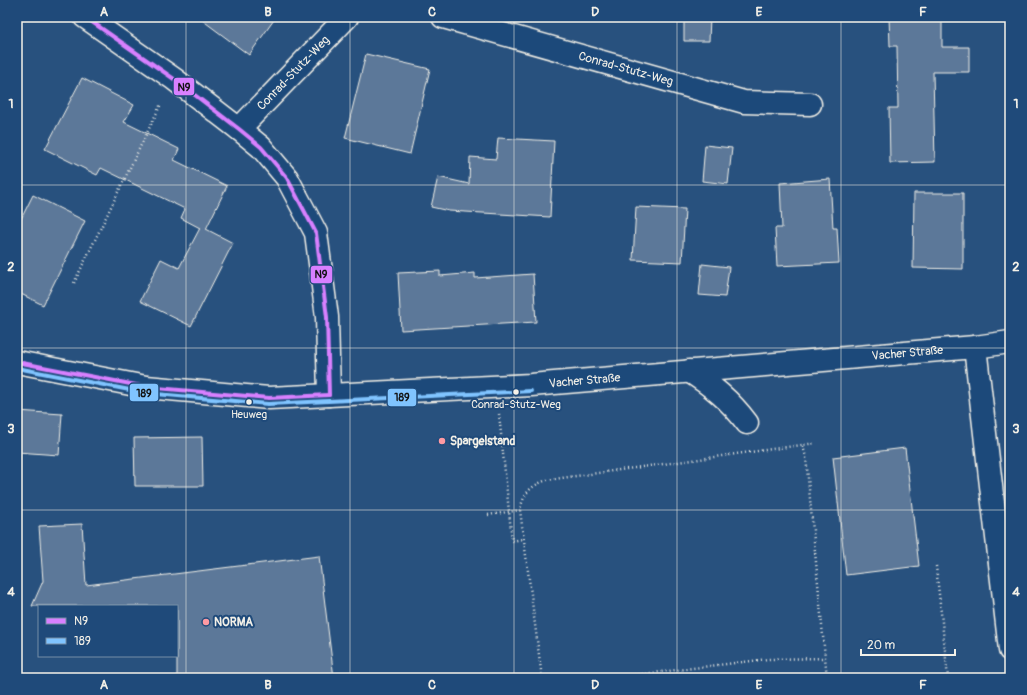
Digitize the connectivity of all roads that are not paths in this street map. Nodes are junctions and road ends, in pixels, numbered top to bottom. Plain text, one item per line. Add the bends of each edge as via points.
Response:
1 (85, 17) edge
2 (347, 17) edge
3 (443, 17) edge
4 (810, 104) dead end
5 (239, 129) junction
6 (1010, 342) edge
7 (975, 347) junction
8 (17, 362) edge
9 (689, 371) junction
10 (329, 395) junction
11 (747, 422) dead end
12 (1010, 650) edge

1 - 5 street via 174,79
2 - 5 street, Conrad-Stutz-Weg
3 - 4 street, Conrad-Stutz-Weg via 744,102
5 - 10 street via 261,147 287,178 316,233 327,317
6 - 7 street, Vacher Straße
7 - 9 street, Vacher Straße
7 - 12 street
8 - 10 street, Vacher Straße via 146,387 269,398
9 - 10 street, Vacher Straße via 531,384
9 - 11 street via 714,387

